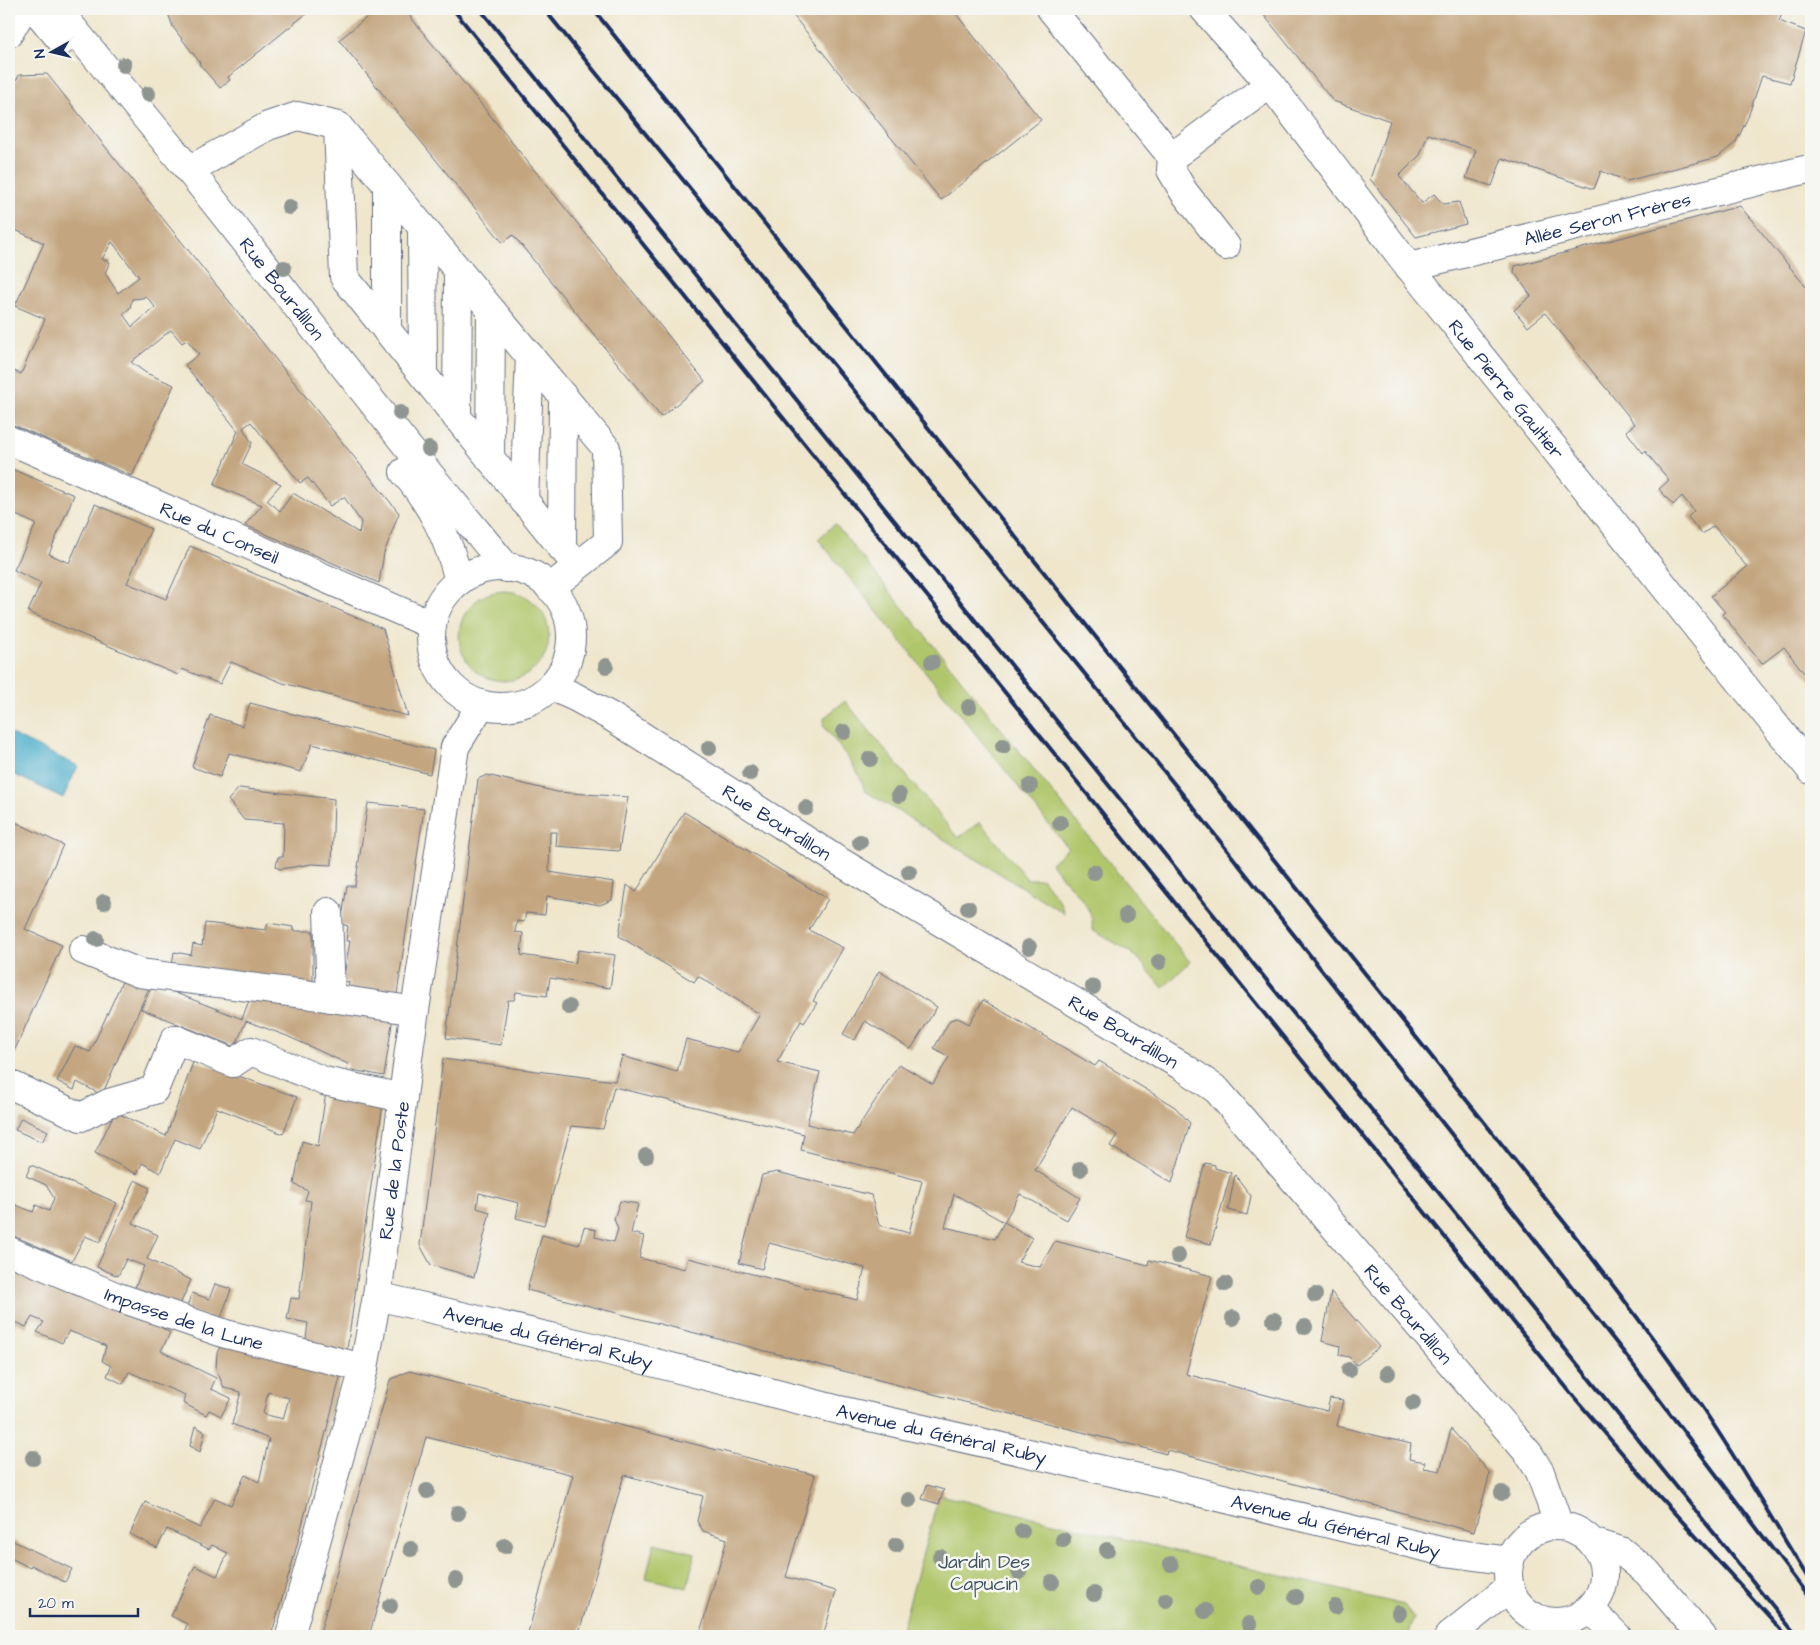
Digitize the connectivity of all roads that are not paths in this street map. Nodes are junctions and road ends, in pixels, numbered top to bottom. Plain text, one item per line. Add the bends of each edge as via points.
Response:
1 (22, 9) edge
2 (35, 9) edge
3 (57, 9) edge
4 (1051, 9) edge
5 (1204, 9) edge
6 (9, 33) edge
7 (1270, 84) junction
8 (338, 126) junction
9 (1172, 157) junction
10 (188, 170) junction
11 (1804, 170) dead end
12 (387, 185) junction
13 (422, 227) junction
14 (1226, 246) dead end
15 (1409, 266) junction
16 (458, 270) junction
17 (491, 310) junction
18 (387, 331) junction
19 (530, 356) junction
20 (423, 374) junction
21 (563, 396) junction
22 (457, 418) junction
23 (9, 440) edge
24 (490, 459) junction
25 (524, 501) junction
26 (569, 557) junction
27 (506, 568) junction
28 (459, 581) junction
29 (550, 588) junction
30 (432, 625) junction
31 (551, 686) junction
32 (481, 705) junction
33 (1811, 770) edge
34 (328, 912) dead end
35 (83, 950) dead end
36 (331, 998) junction
37 (403, 1009) dead end
38 (9, 1084) edge
39 (403, 1098) junction
40 (9, 1251) edge
41 (377, 1296) junction
42 (364, 1368) junction
43 (1559, 1526) junction
44 (1592, 1542) junction
45 (1510, 1574) junction
46 (1590, 1609) junction
47 (290, 1636) edge
48 (1449, 1636) edge
49 (1617, 1636) edge
50 (1702, 1636) edge

1 - 6 street
2 - 28 street, Rue Bourdillon via 416,487 448,542
3 - 10 street, Rue Bourdillon
4 - 9 street
5 - 7 street, Rue Pierre Gaultier
7 - 9 street
7 - 15 street, Rue Pierre Gaultier
8 - 10 street via 298,116 268,126
8 - 12 street
8 - 18 street via 344,277
9 - 14 street via 1170,170
10 - 27 street, Rue Bourdillon
11 - 15 street, Allée Seron Frères
12 - 13 street
12 - 18 street
13 - 16 street
13 - 20 street
15 - 33 street, Rue Pierre Gaultier
16 - 17 street
16 - 22 street
17 - 19 street
17 - 24 street
18 - 20 street
19 - 21 street
19 - 25 street
20 - 22 street
21 - 26 street
21 - 26 street via 606,448 608,542
22 - 24 street
23 - 30 street, Rue du Conseil
24 - 25 street
25 - 26 street
26 - 29 street
27 - 28 street via 490,568
27 - 29 street via 530,574
28 - 30 street via 441,600
29 - 31 street via 565,610 570,636 566,663
30 - 32 street via 434,658 441,673 452,688
31 - 32 street via 519,705
31 - 43 street, Rue Bourdillon via 610,716 838,860 1217,1090 1530,1454 1540,1472
32 - 39 street, Rue de la Poste via 455,747
34 - 36 street
35 - 36 street via 139,973
36 - 37 street
38 - 39 street via 81,1117 109,1103 154,1090 175,1039 233,1063 251,1051 324,1081
39 - 41 street, Rue de la Poste
40 - 42 street, Impasse de la Lune via 115,1296 226,1334
41 - 42 street, Rue de la Poste
41 - 45 street, Avenue du Général Ruby via 839,1410 1445,1552
42 - 47 street, Rue de la Poste
43 - 44 street via 1571,1528
43 - 45 street via 1543,1528 1528,1535 1517,1547
44 - 46 street via 1602,1557 1604,1576 1601,1594
44 - 50 street via 1621,1551 1646,1572
45 - 46 street via 1517,1602 1529,1614 1543,1621 1560,1623 1577,1619
45 - 48 street
46 - 49 street

